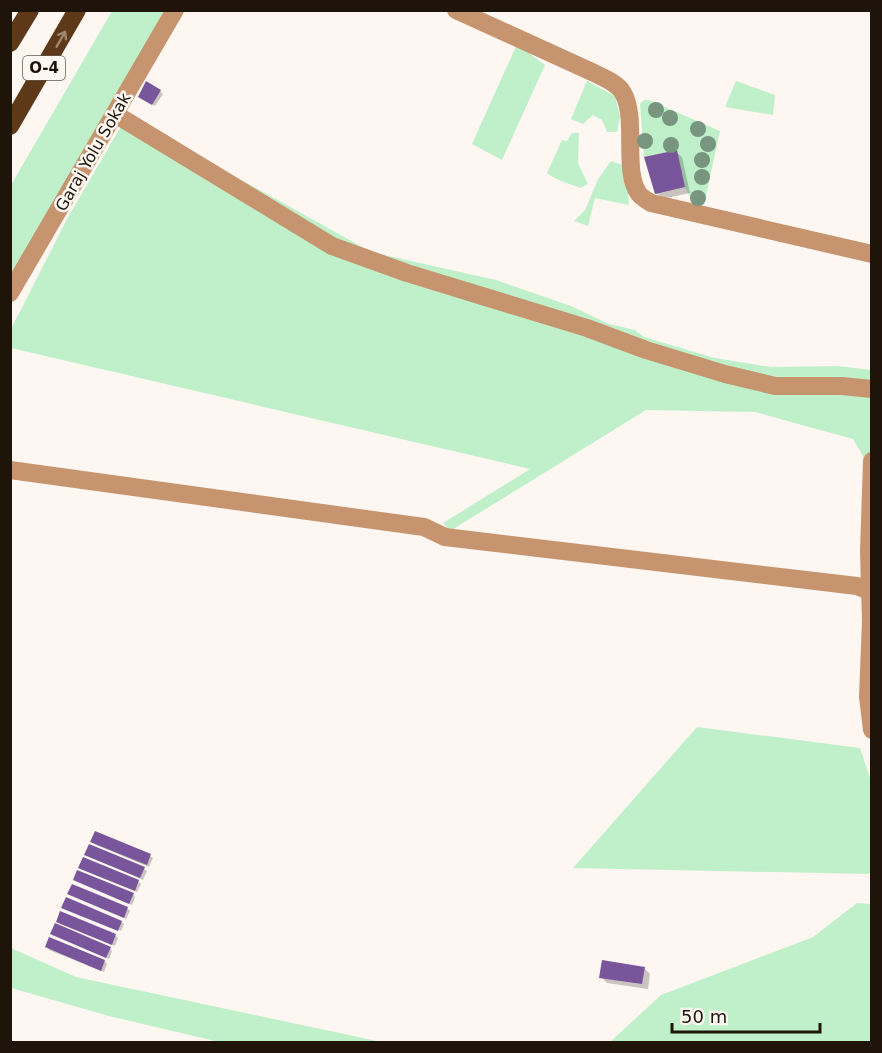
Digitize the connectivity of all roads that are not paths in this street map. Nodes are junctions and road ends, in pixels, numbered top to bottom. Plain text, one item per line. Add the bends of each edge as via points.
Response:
1 (30, 10) edge
2 (77, 10) edge
3 (175, 10) edge
4 (456, 10) edge
5 (10, 43) edge
6 (115, 114) junction
7 (10, 126) edge
8 (872, 254) edge
9 (10, 293) edge
10 (872, 389) edge
11 (872, 461) edge
12 (10, 470) edge
13 (871, 592) edge
14 (872, 730) edge

1 - 5 highway, O-4
7 -> 2 highway, O-4
3 - 6 street, Garaj Yolu Sokak
4 - 8 street via 592,72 623,91 628,106 633,181 640,195 651,203
6 - 9 street, Garaj Yolu Sokak
6 - 10 street via 332,246 725,374 775,386
11 - 13 street
12 - 13 street via 424,527 445,537 857,586
13 - 14 street via 868,697

